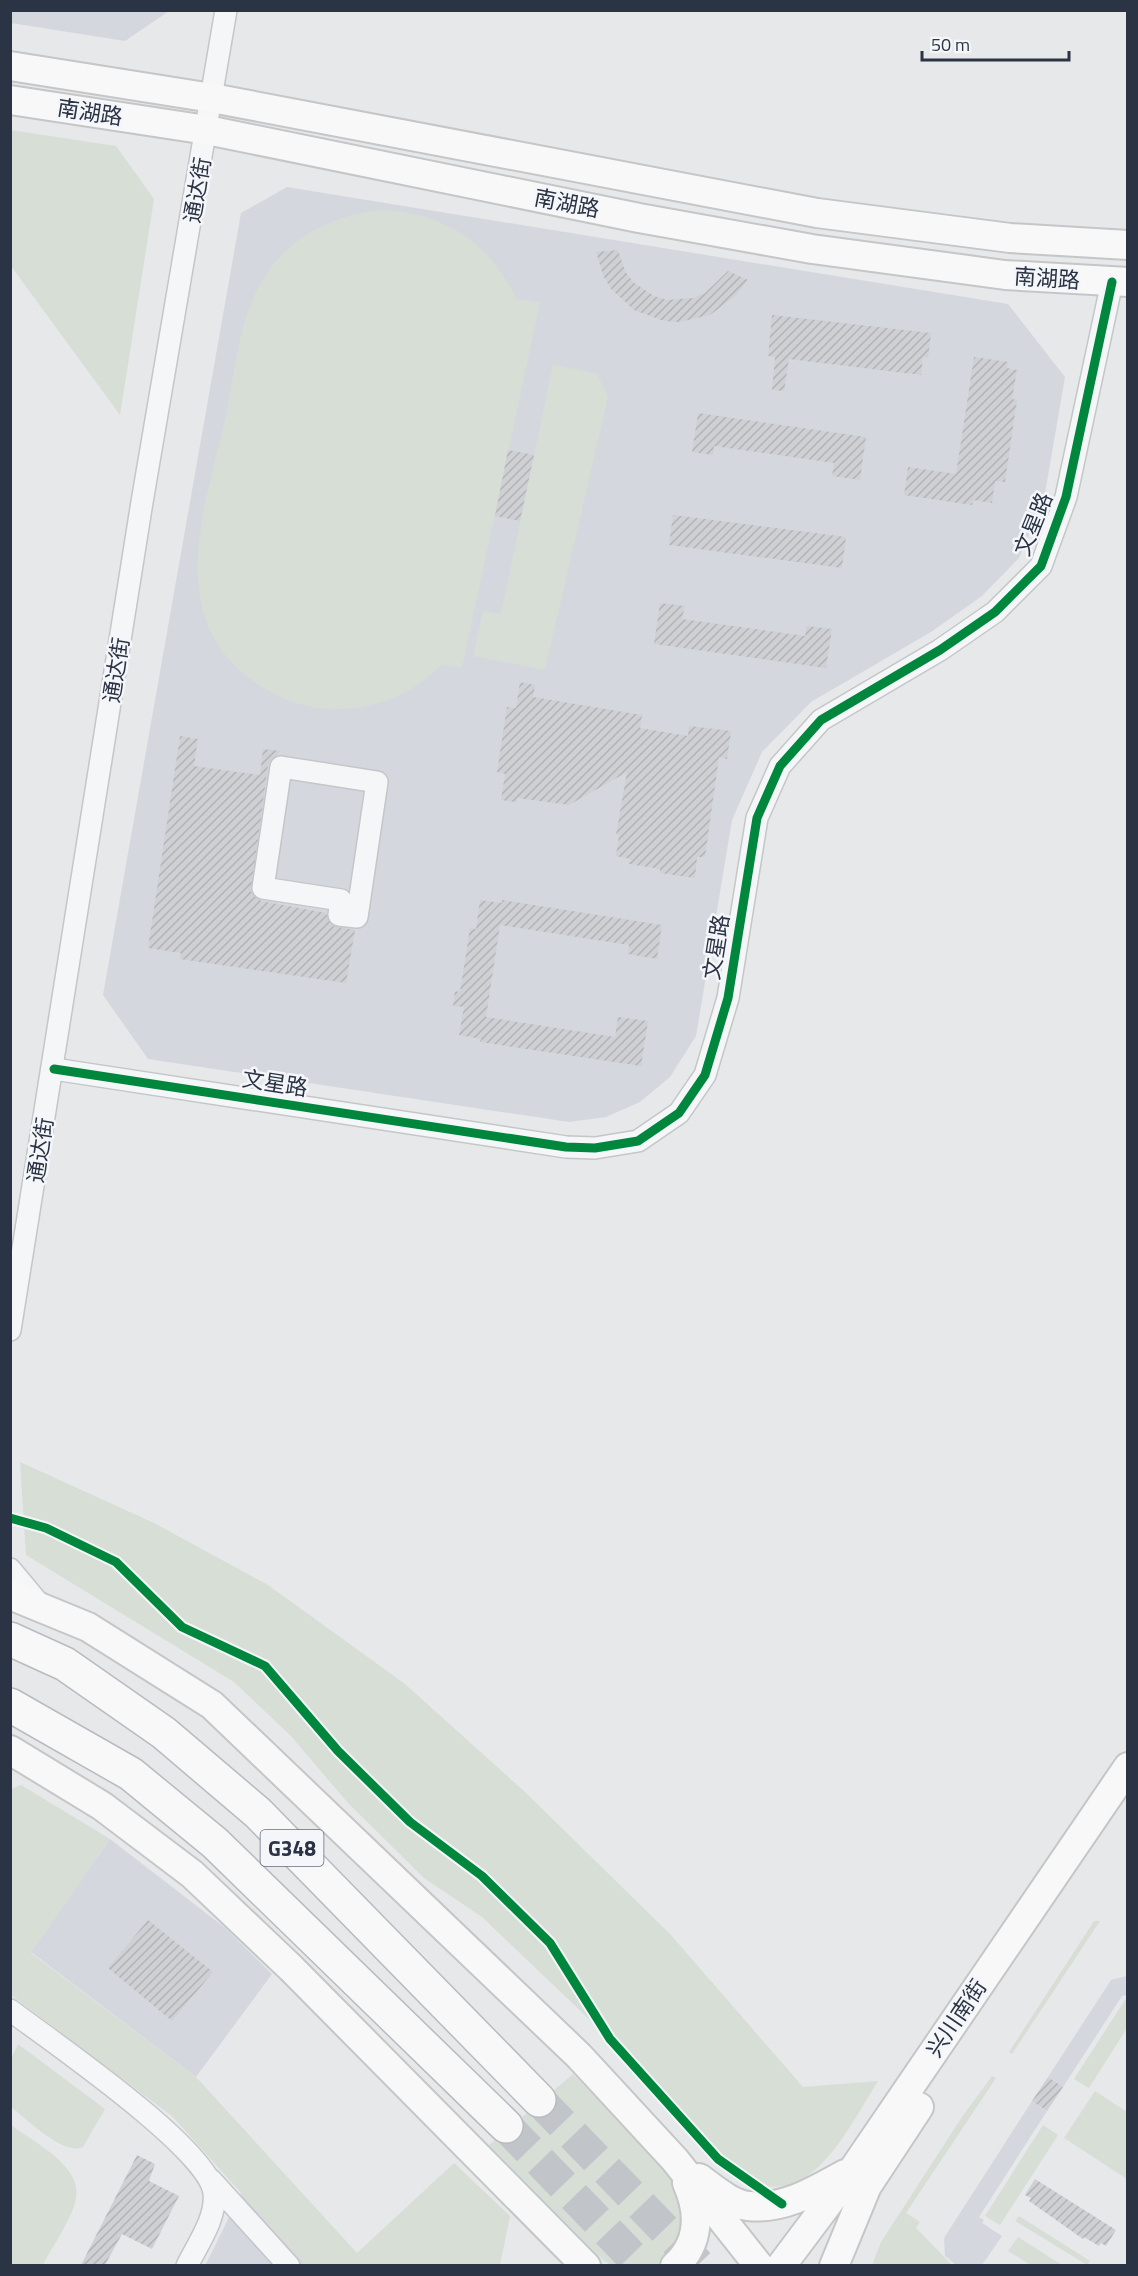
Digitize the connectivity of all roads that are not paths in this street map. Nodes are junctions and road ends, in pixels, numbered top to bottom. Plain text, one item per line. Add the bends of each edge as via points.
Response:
1 (226, 10) edge
2 (10, 66) edge
3 (212, 99) junction
4 (10, 100) edge
5 (207, 130) junction
6 (1128, 245) edge
7 (1120, 282) edge
8 (357, 917) joint
9 (54, 1069) junction
10 (10, 1330) edge
11 (10, 1569) edge
12 (10, 1595) edge
13 (43, 1608) junction
14 (10, 1639) edge
15 (10, 1705) edge
16 (10, 1750) edge
17 (1128, 1767) edge
18 (1128, 1793) edge
19 (10, 2010) edge
20 (539, 2100) tunnel mouth
21 (506, 2126) tunnel mouth
22 (675, 2160) junction
23 (852, 2170) junction
24 (205, 2173) junction
25 (566, 2243) junction
26 (186, 2265) edge
27 (290, 2265) edge
28 (586, 2265) edge
29 (595, 2265) edge
30 (675, 2265) edge
31 (759, 2265) edge
32 (781, 2265) edge
33 (834, 2265) edge

1 - 3 street, 通达街
2 - 3 street, 南湖路
3 - 5 street, 通达街
3 - 6 street, 南湖路 via 817,213 1010,238
4 - 5 street, 南湖路
5 - 7 street, 南湖路 via 627,216 812,249 1005,276
5 - 9 street, 通达街 via 142,502
7 - 9 street, 文星路 via 1066,497 1041,566 995,612 940,650 821,720 780,766 758,818 728,998 716,1040 705,1075 679,1113 638,1141 595,1148 566,1147
8 - 8 street via 377,782 281,767 263,888 341,900 339,915
9 - 10 street, 通达街
11 - 13 street
12 - 13 street
13 - 22 street via 88,1627 212,1705 579,2056
14 - 20 highway, G348 via 65,1664 164,1733 258,1813
15 - 21 highway, G348 via 131,1774 215,1843
16 - 25 street via 102,1806 192,1874
17 - 23 street, 兴川南街
18 - 33 street, 兴川南街 via 867,2186
19 - 24 street via 166,2129
22 - 23 street via 720,2193 747,2206 782,2205
22 - 30 street via 694,2198 697,2222 692,2242
22 - 31 street
23 - 32 street, 兴川南街
24 - 26 street via 214,2191 212,2212
24 - 27 street
25 - 28 street
25 - 29 street

